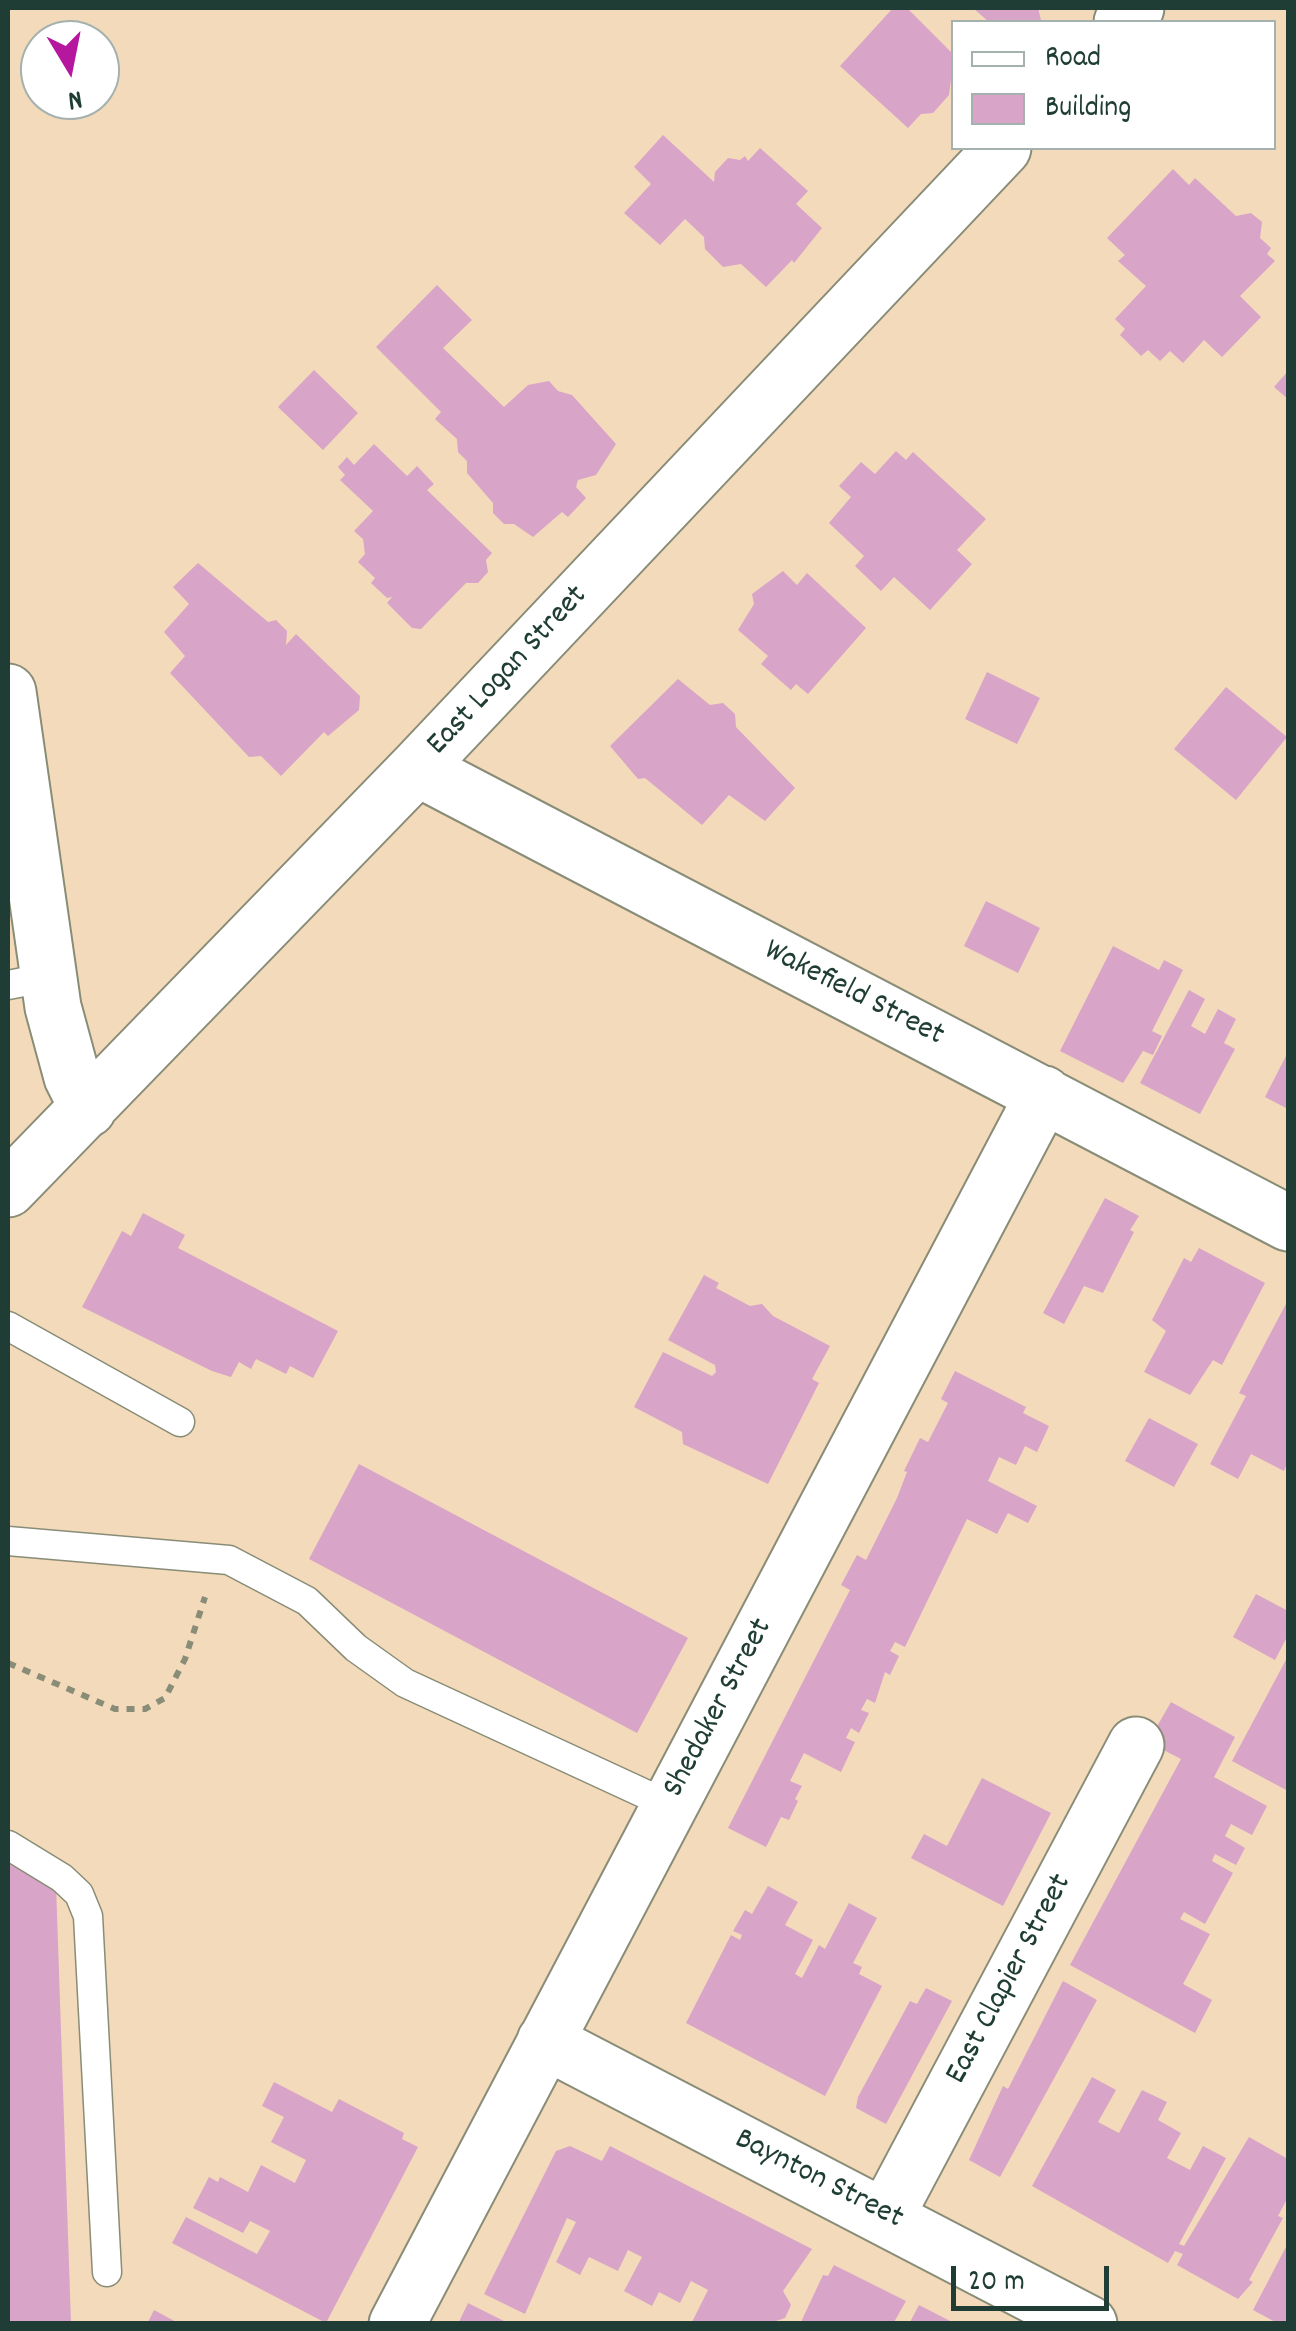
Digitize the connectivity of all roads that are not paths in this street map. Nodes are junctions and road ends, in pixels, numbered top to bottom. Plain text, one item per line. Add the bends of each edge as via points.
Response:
1 (1001, 150) edge
2 (8, 692) edge
3 (417, 768) junction
4 (28, 981) edge
5 (1044, 1094) junction
6 (88, 1109) junction
7 (8, 1189) edge
8 (1288, 1223) edge
9 (8, 1326) edge
10 (180, 1422) dead end
11 (8, 1541) edge
12 (1136, 1745) dead end
13 (669, 1806) junction
14 (8, 1845) edge
15 (545, 2041) junction
16 (886, 2216) junction
17 (107, 2272) dead end
18 (397, 2324) edge
19 (1089, 2324) edge

1 - 3 street, East Logan Street
2 - 4 street
3 - 5 street, Wakefield Street
3 - 6 street, East Logan Street
4 - 6 street
5 - 8 street, Wakefield Street
5 - 13 street, Shedaker Street
6 - 7 street, East Logan Street
9 - 10 lane
11 - 13 lane via 229,1560 306,1601 406,1683
12 - 16 street, East Clapier Street
13 - 15 street, Shedaker Street
14 - 17 lane via 62,1878 88,1916
15 - 16 street, Baynton Street
15 - 18 street, Shedaker Street
16 - 19 street, Baynton Street

